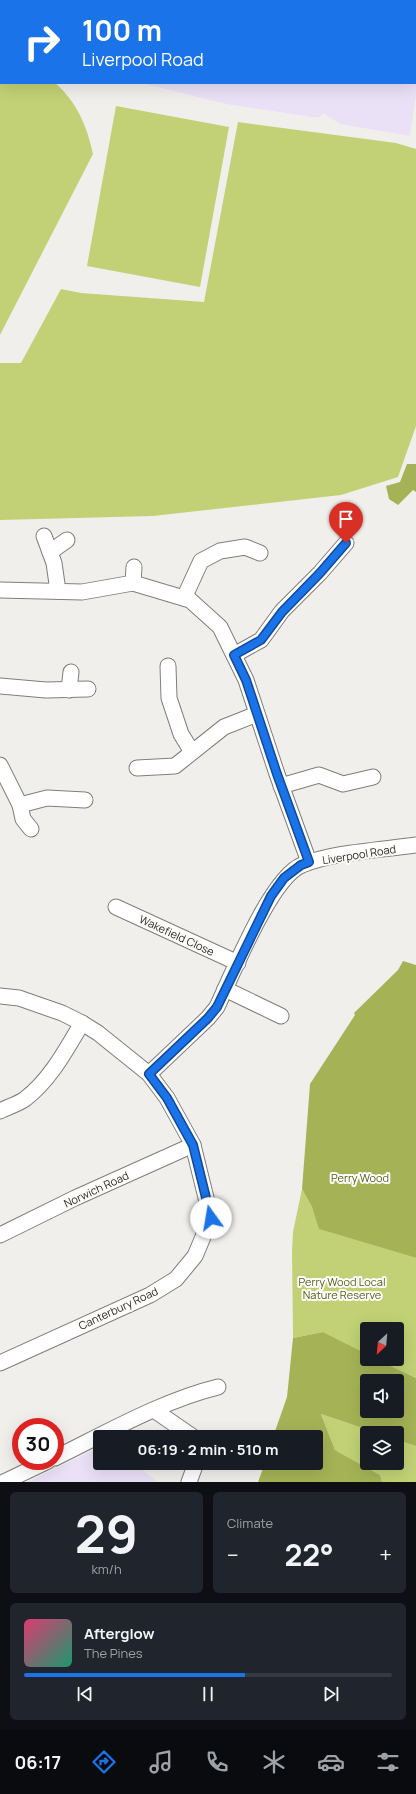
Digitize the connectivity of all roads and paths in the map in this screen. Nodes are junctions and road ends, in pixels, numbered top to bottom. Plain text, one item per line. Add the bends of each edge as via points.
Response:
1 (44, 536) dead end
2 (67, 540) dead end
3 (346, 543) dead end
4 (50, 552) junction
5 (260, 553) dead end
6 (134, 566) dead end
7 (133, 583) junction
8 (0, 590) edge
9 (58, 592) junction
10 (184, 598) junction
11 (234, 655) junction
12 (168, 666) dead end
13 (72, 672) dead end
14 (0, 686) edge
15 (88, 689) dead end
16 (69, 690) junction
17 (258, 714) junction
18 (192, 752) junction
19 (0, 764) edge
20 (137, 768) dead end
21 (373, 776) dead end
22 (281, 786) junction
23 (85, 800) dead end
24 (20, 805) junction
25 (31, 828) dead end
26 (416, 845) edge
27 (309, 862) junction
28 (116, 907) dead end
29 (238, 963) junction
30 (225, 989) junction
31 (0, 996) edge
32 (281, 1016) dead end
33 (82, 1023) junction
34 (149, 1074) junction
35 (0, 1111) edge
36 (193, 1145) junction
37 (0, 1235) edge
38 (0, 1363) edge
39 (218, 1387) dead end
40 (154, 1410) junction
41 (183, 1430) edge
42 (64, 1454) edge
43 (29, 1470) edge
44 (193, 1470) edge
45 (4, 1482) edge
46 (189, 1482) edge

1 - 4 street
2 - 4 street
3 - 11 street via 282,612 261,640
4 - 9 street
5 - 10 street via 245,547 220,551 201,561
6 - 7 street
7 - 9 street via 82,592
7 - 10 street
8 - 9 street
10 - 11 street via 190,600 220,627
11 - 17 street
12 - 18 street via 169,698 181,734
13 - 16 street
14 - 16 street
15 - 16 street
17 - 18 street via 224,727
17 - 22 street
18 - 20 street via 175,766
19 - 24 street
21 - 22 street via 343,784 319,775
22 - 27 street
23 - 24 street via 47,798
24 - 25 street via 23,819
26 - 27 street, Liverpool Road via 326,857
27 - 29 street, Liverpool Road via 284,878 271,896
28 - 29 street, Wakefield Close
29 - 30 street, Liverpool Road
30 - 32 street
30 - 34 street, Liverpool Road via 217,1007 208,1018
31 - 33 street, Canterbury Road via 18,998 55,1010
33 - 34 street, Canterbury Road via 109,1041
33 - 35 street via 52,1072 38,1088 24,1100
34 - 36 street, Canterbury Road via 167,1098
36 - 37 street, Norwich Road
36 - 38 street, Canterbury Road via 211,1218 196,1256 176,1279 150,1295
39 - 40 street via 197,1392
40 - 41 street
40 - 42 street
43 - 45 street
44 - 46 street

